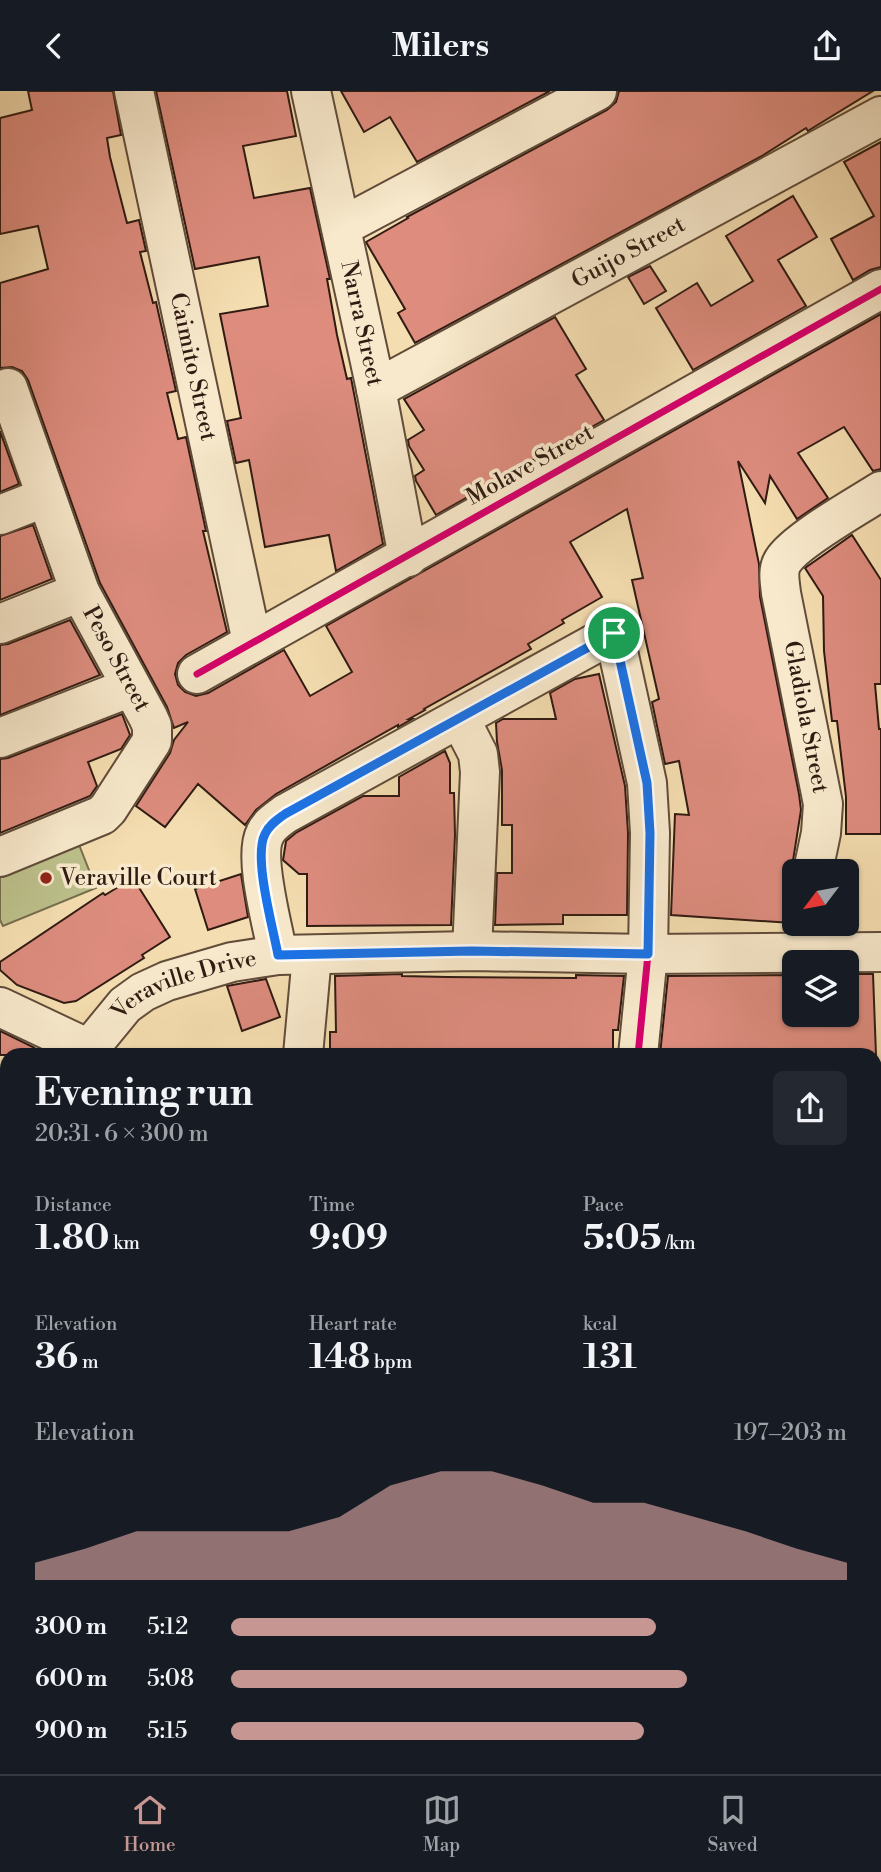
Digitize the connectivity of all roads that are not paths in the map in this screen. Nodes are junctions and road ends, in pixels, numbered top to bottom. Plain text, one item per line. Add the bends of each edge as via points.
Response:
1 (134, 91) edge
2 (311, 91) edge
3 (597, 91) edge
4 (881, 116) edge
5 (341, 227) junction
6 (881, 289) edge
7 (4, 389) edge
8 (376, 389) junction
9 (881, 491) edge
10 (46, 497) junction
11 (0, 515) edge
12 (408, 557) junction
13 (80, 592) junction
14 (0, 624) edge
15 (252, 642) junction
16 (197, 674) dead end
17 (131, 687) junction
18 (460, 719) junction
19 (0, 738) edge
20 (0, 857) edge
21 (816, 859) edge
22 (800, 938) edge
23 (472, 951) junction
24 (881, 952) edge
25 (648, 954) junction
26 (295, 955) junction
27 (0, 1007) edge
28 (79, 1048) edge
29 (90, 1048) edge
30 (302, 1048) edge
31 (639, 1048) edge

1 - 15 street, Caimito Street
2 - 5 street, Narra Street
3 - 5 street
4 - 8 street, Guijo Street
5 - 8 street, Narra Street
6 - 12 street, Molave Street
7 - 10 street, Peso Street
8 - 12 street, Narra Street
9 - 21 street, Gladiola Street via 802,542 781,563 781,593 823,804
10 - 11 street
10 - 13 street, Peso Street
12 - 15 street, Molave Street
13 - 14 street
13 - 17 street, Peso Street
15 - 16 street, Molave Street
17 - 19 street
17 - 20 street, Peso Street via 154,734 149,749 108,809
18 - 23 street via 478,754 480,772
18 - 25 street via 614,633 647,783
18 - 26 street via 285,814 263,835 261,865
22 - 24 street, Veraville Drive
22 - 25 street, Veraville Drive
23 - 25 street, Veraville Drive
23 - 26 street, Veraville Drive
25 - 31 street
26 - 29 street, Veraville Drive via 232,962 167,981 125,1005
26 - 30 street
27 - 28 street, Veraville Drive

